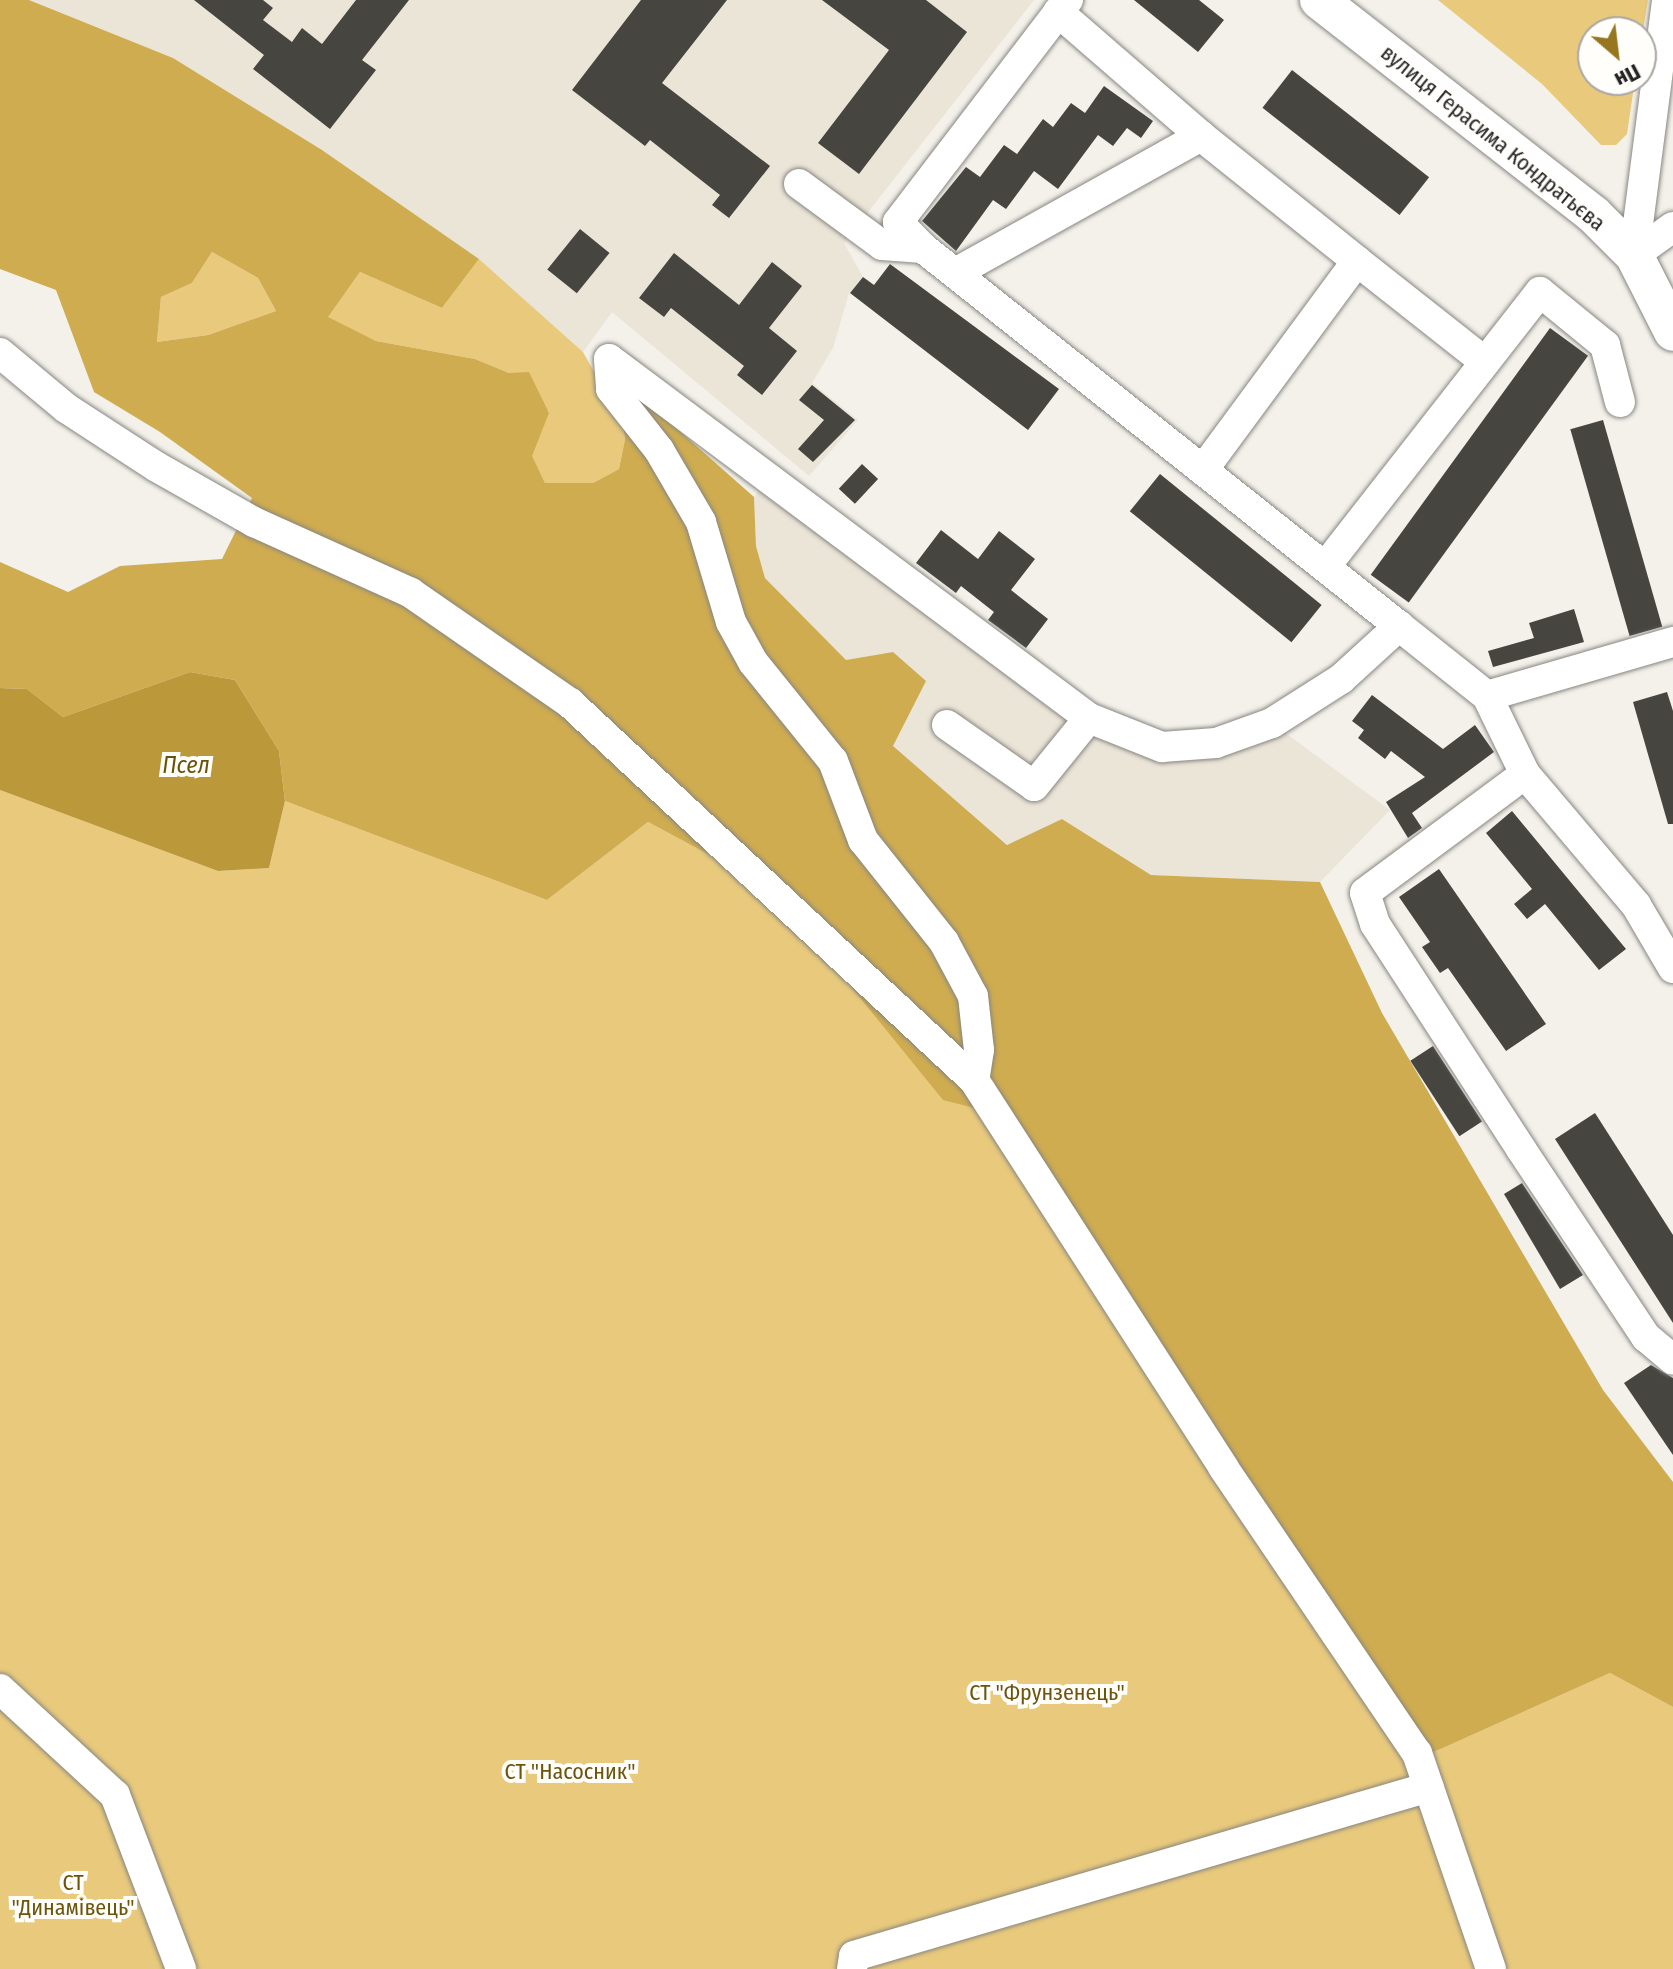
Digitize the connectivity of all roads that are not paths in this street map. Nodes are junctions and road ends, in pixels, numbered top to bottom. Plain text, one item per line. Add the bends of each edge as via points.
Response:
1 (1319, 0) edge
2 (1667, 0) edge
3 (1063, 6) edge
4 (1201, 136) junction
5 (799, 184) dead end
6 (1673, 227) edge
7 (923, 248) junction
8 (1634, 255) junction
9 (1357, 261) junction
10 (955, 273) junction
11 (1673, 332) edge
12 (0, 353) edge
13 (1485, 362) junction
14 (1620, 402) dead end
15 (1203, 470) junction
16 (1325, 567) junction
17 (1399, 626) junction
18 (1673, 642) edge
19 (1487, 696) junction
20 (1089, 718) junction
21 (947, 725) dead end
22 (1525, 774) junction
23 (1673, 968) edge
24 (974, 1080) junction
25 (1673, 1360) edge
26 (0, 1689) edge
27 (1429, 1787) junction
28 (1482, 1967) edge
29 (181, 1969) edge
30 (852, 1969) edge

1 - 8 main road, вулиця Герасима Кондратьєва via 1593,214
2 - 8 street
3 - 4 street
3 - 7 street via 898,222
4 - 9 street
4 - 10 street
5 - 7 street via 882,245
6 - 8 street
7 - 10 street
8 - 11 main road, вулиця Герасима Кондратьєва
9 - 13 street
9 - 15 street
10 - 15 street
12 - 24 street via 66,408 157,467 254,522 411,593 570,703
13 - 14 street via 1540,292 1605,345
13 - 16 street
15 - 16 street
16 - 17 street
17 - 19 street
17 - 20 street via 1341,679 1272,723 1216,743 1162,747
18 - 19 street
19 - 22 street
20 - 21 street via 1034,786
20 - 24 street via 609,359 611,389 659,450 701,522 731,622 753,662 833,761 863,840 944,942 973,996 979,1050
22 - 23 street via 1636,905
22 - 25 street via 1365,893 1375,924 1529,1161 1646,1337
24 - 27 street via 1223,1467 1417,1753
26 - 29 street via 115,1795
27 - 28 street
27 - 30 street via 868,1951 854,1956

